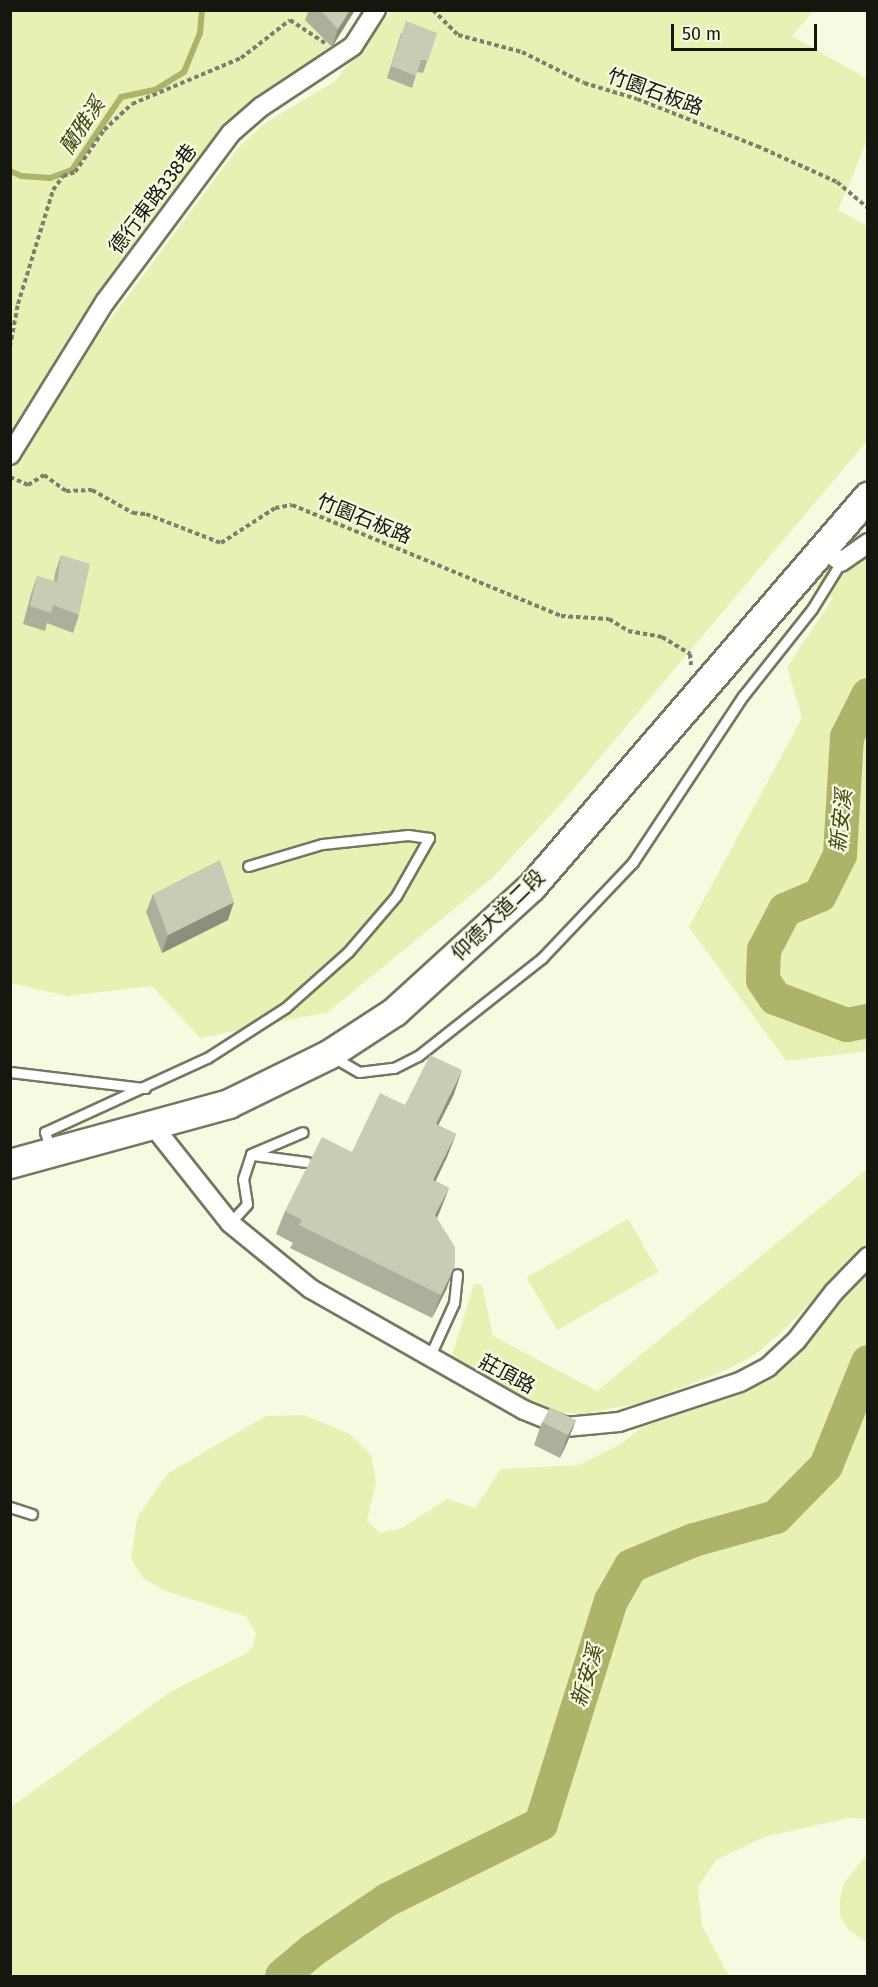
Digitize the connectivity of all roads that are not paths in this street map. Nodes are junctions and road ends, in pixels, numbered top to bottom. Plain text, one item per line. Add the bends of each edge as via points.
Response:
1 (376, 10) edge
2 (10, 455) edge
3 (867, 497) edge
4 (867, 543) edge
5 (832, 555) junction
6 (248, 866) dead end
7 (329, 1055) junction
8 (10, 1072) edge
9 (146, 1089) junction
10 (154, 1127) junction
11 (303, 1132) dead end
12 (52, 1154) junction
13 (251, 1154) junction
14 (307, 1162) edge
15 (10, 1164) edge
16 (230, 1223) junction
17 (867, 1257) edge
18 (457, 1275) edge
19 (429, 1358) junction
20 (10, 1507) edge
21 (32, 1514) dead end

1 - 2 street, 德行東路338巷 via 354,44 231,133 105,302
3 - 5 main road, 仰德大道二段
4 - 5 street
5 - 7 main road, 仰德大道二段 via 532,886 395,1012
5 - 7 lane via 812,609 743,696 633,862 542,958 418,1056 394,1068 359,1072
6 - 9 lane via 322,844 408,836 429,838 396,896 348,952 285,1008 207,1058
7 - 10 main road, 仰德大道二段 via 229,1104
8 - 9 lane
9 - 12 lane via 45,1132
10 - 12 main road, 仰德大道二段
10 - 16 street, 莊頂路
11 - 13 lane
12 - 15 main road, 仰德大道二段
13 - 14 lane
13 - 16 lane via 243,1179 247,1204
16 - 19 street, 莊頂路 via 311,1289
17 - 19 street, 莊頂路 via 796,1341 768,1367 740,1382 619,1422 566,1427 524,1410
18 - 19 lane via 454,1303
20 - 21 lane

